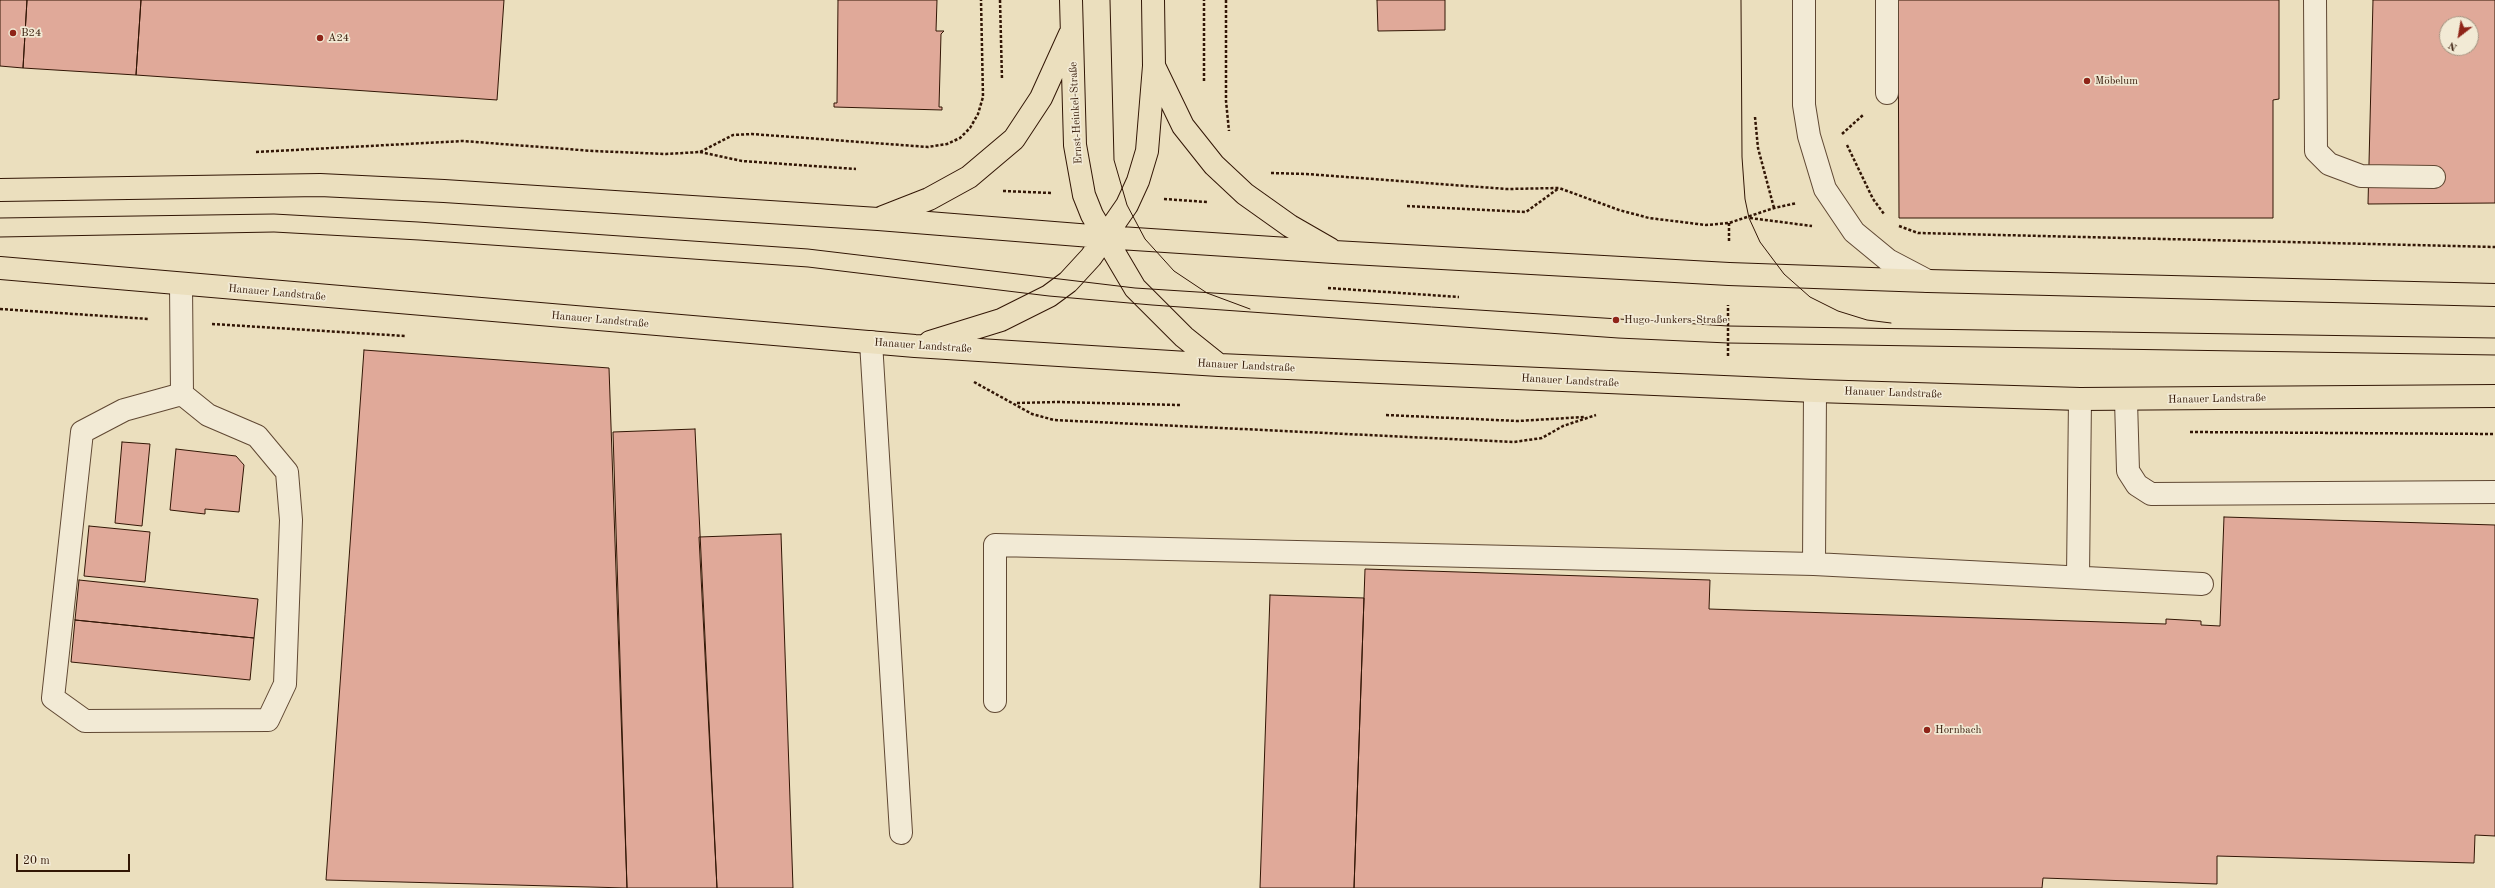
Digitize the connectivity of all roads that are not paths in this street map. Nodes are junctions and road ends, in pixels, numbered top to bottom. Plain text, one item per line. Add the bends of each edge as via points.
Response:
1 (1071, 0) edge
2 (1153, 0) edge
3 (1804, 0) edge
4 (1887, 0) edge
5 (2315, 0) edge
6 (1072, 29) junction
7 (1154, 66) junction
8 (1888, 93) dead end
9 (2434, 177) dead end
10 (0, 190) edge
11 (878, 219) junction
12 (1104, 237) junction
13 (1334, 252) junction
14 (0, 268) edge
15 (1928, 281) junction
16 (181, 285) junction
17 (2495, 295) edge
18 (871, 342) junction
19 (915, 346) junction
20 (1219, 365) junction
21 (1815, 391) junction
22 (182, 394) junction
23 (2495, 396) edge
24 (2080, 399) junction
25 (2126, 400) junction
26 (2495, 492) edge
27 (1814, 564) junction
28 (2078, 576) junction
29 (2202, 584) dead end
30 (995, 701) dead end
31 (901, 833) dead end

1 - 6 main road, Ernst-Heinkel-Straße
2 - 7 main road
3 - 15 street via 1804,105 1815,160 1825,189 1854,232 1888,260
4 - 8 street
5 - 9 street via 2316,151 2329,164 2361,176
6 - 11 main road via 1041,98 1014,139 969,177 929,199
6 - 12 main road, Ernst-Heinkel-Straße via 1078,165 1084,194
7 - 12 main road via 1143,168 1127,206
7 - 13 main road via 1183,126 1214,166 1245,194 1290,226
10 - 11 main road via 320,185
11 - 12 main road
12 - 13 main road
12 - 19 main road via 1091,257 1068,282 1049,296 1001,320
12 - 20 main road, Ernst-Heinkel-Straße via 1135,288 1184,337
13 - 15 main road via 1729,274
14 - 16 main road, Hanauer Landstraße
15 - 17 main road
16 - 18 main road, Hanauer Landstraße
16 - 22 street
18 - 19 main road, Hanauer Landstraße
18 - 31 street
19 - 20 main road, Hanauer Landstraße
20 - 21 main road, Hanauer Landstraße
21 - 24 main road, Hanauer Landstraße
21 - 27 street
22 - 22 street via 124,410 82,432 53,698 85,721 268,720 285,684 291,520 287,472 257,436 208,415
23 - 25 main road, Hanauer Landstraße
24 - 25 main road, Hanauer Landstraße
24 - 28 street
25 - 26 street via 2128,471 2137,486 2151,494
27 - 28 street
27 - 30 street via 995,545
28 - 29 street

